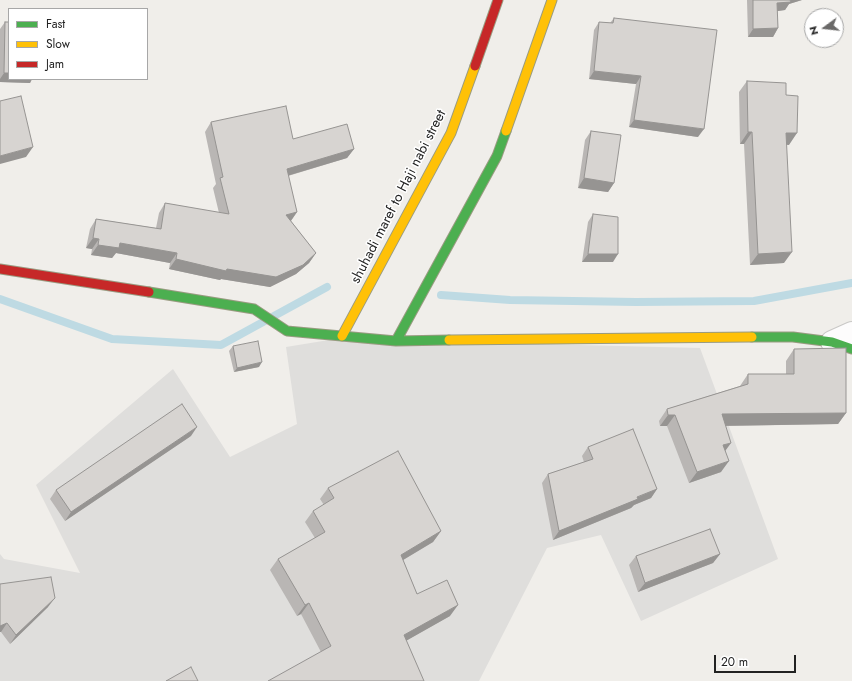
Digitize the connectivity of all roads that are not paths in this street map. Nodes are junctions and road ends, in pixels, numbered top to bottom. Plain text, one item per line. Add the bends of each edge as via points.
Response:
1 (498, 0) edge
2 (552, 0) edge
3 (0, 269) edge
4 (852, 333) edge
5 (342, 336) junction
6 (396, 341) junction
7 (832, 342) junction
8 (852, 349) edge

1 - 5 street, shuhadi maref to Haji nabi street via 451,133
2 - 6 street via 497,156
3 - 5 street via 254,309 287,331
4 - 7 street
5 - 6 street
6 - 7 street via 792,337
7 - 8 street

